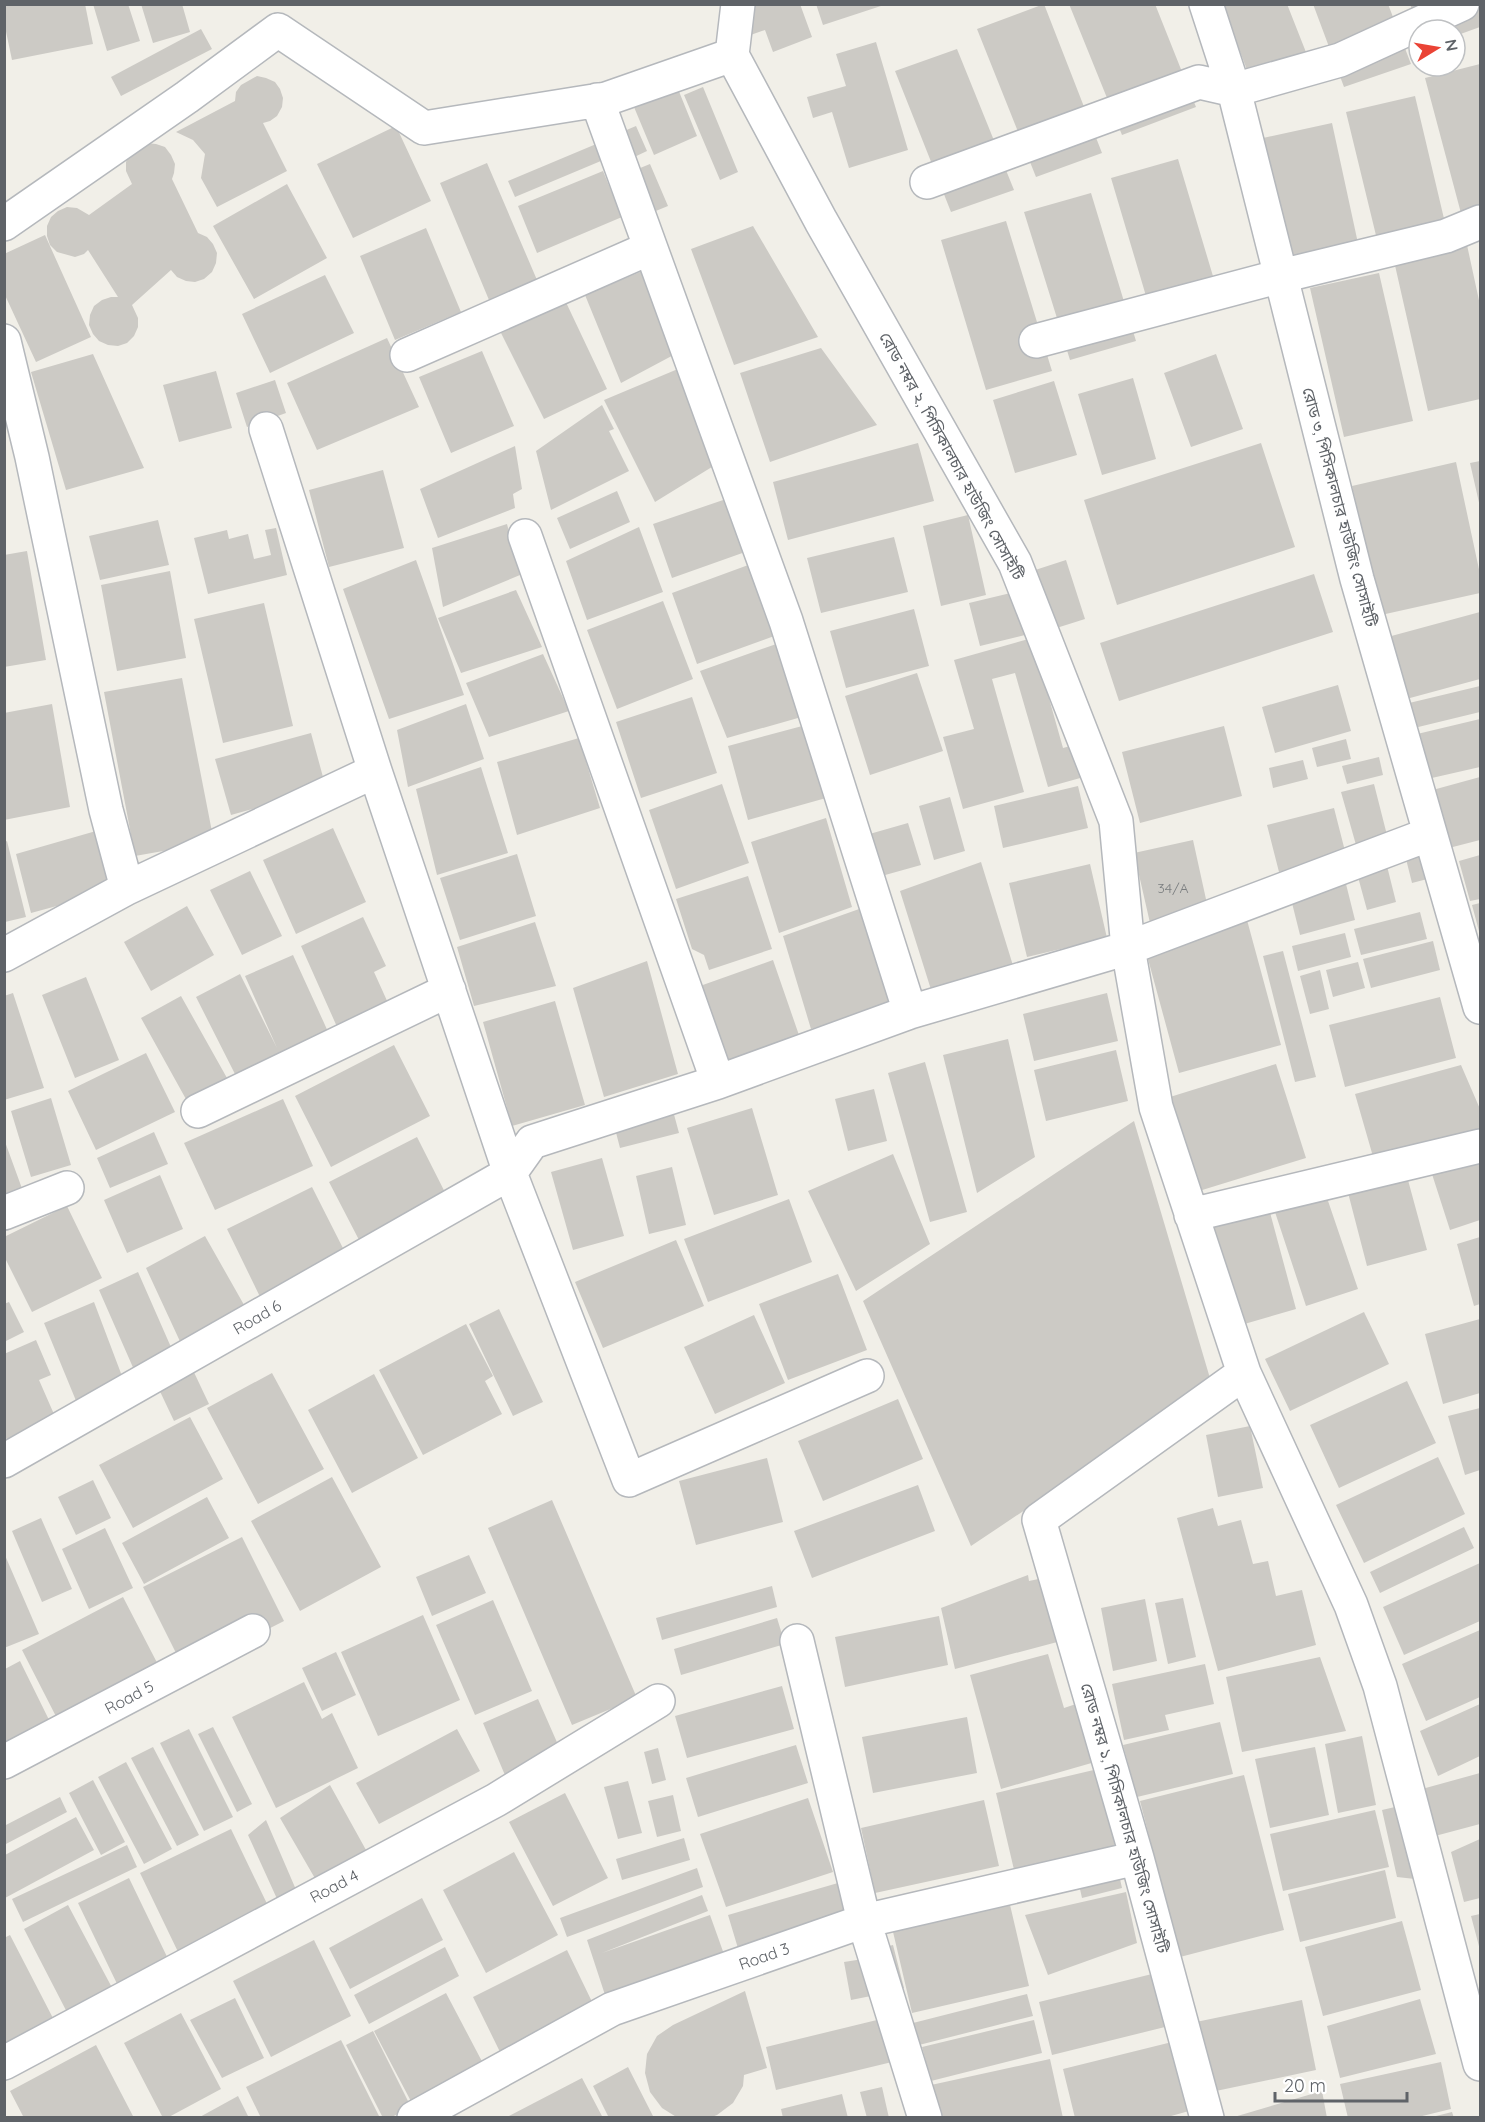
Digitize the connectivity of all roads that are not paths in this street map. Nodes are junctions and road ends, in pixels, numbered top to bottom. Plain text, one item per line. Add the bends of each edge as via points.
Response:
1 (738, 4) edge
2 (1206, 4) edge
3 (1462, 4) edge
4 (732, 56) junction
5 (1234, 90) junction
6 (597, 100) junction
7 (927, 182) dead end
8 (1480, 222) edge
9 (4, 224) edge
10 (650, 248) junction
11 (1281, 276) junction
12 (4, 341) edge
13 (1036, 341) dead end
14 (407, 355) dead end
15 (266, 429) dead end
16 (525, 536) dead end
17 (375, 771) junction
18 (1430, 834) junction
19 (128, 888) junction
20 (1128, 948) junction
21 (4, 955) edge
22 (449, 990) junction
23 (1480, 1008) edge
24 (910, 1012) junction
25 (718, 1082) junction
26 (198, 1111) dead end
27 (1480, 1146) edge
28 (510, 1173) junction
29 (67, 1188) dead end
30 (4, 1213) edge
31 (1191, 1215) junction
32 (1244, 1373) junction
33 (867, 1376) dead end
34 (4, 1461) edge
35 (253, 1631) dead end
36 (797, 1641) dead end
37 (658, 1701) dead end
38 (4, 1762) edge
39 (1137, 1858) junction
40 (864, 1921) junction
41 (4, 2063) edge
42 (1480, 2064) edge
43 (414, 2118) edge
44 (925, 2118) edge
45 (1207, 2118) edge

1 - 4 street
2 - 5 street, রোড ৩, পিসিকালচার হাউজিং সোসাইটি
3 - 5 street via 1340,60
4 - 6 street
4 - 20 street, রোড নম্বর ২, পিসিকালচার হাউজিং সোসাইটি via 820,221 1016,563 1116,821
5 - 7 street via 1199,82
5 - 11 street, রোড ৩, পিসিকালচার হাউজিং সোসাইটি
6 - 9 street via 424,128 278,30
6 - 10 street
8 - 11 street via 1446,236
10 - 14 street
10 - 24 street via 786,621
11 - 13 street
11 - 18 street, রোড ৩, পিসিকালচার হাউজিং সোসাইটি via 1357,579
12 - 19 street via 103,800
15 - 17 street
16 - 25 street
17 - 19 street
17 - 22 street
18 - 20 street
18 - 23 street, রোড ৩, পিসিকালচার হাউজিং সোসাইটি
19 - 21 street
20 - 24 street
20 - 31 street, রোড নম্বর ২, পিসিকালচার হাউজিং সোসাইটি via 1156,1107
22 - 26 street
22 - 28 street
24 - 25 street
25 - 28 street via 532,1142
27 - 31 street
28 - 33 street via 629,1480
28 - 34 street, Road 6
29 - 30 street
31 - 32 street, রোড নম্বর ২, পিসিকালচার হাউজিং সোসাইটি
32 - 39 street, রোড নম্বর ১, পিসিকালচার হাউজিং সোসাইটি via 1039,1520
32 - 42 street, রোড নম্বর ২, পিসিকালচার হাউজিং সোসাইটি via 1351,1605 1380,1686
35 - 38 street, Road 5
36 - 40 street
37 - 41 street, Road 4 via 496,1800
39 - 40 street, Road 3
39 - 45 street, রোড নম্বর ১, পিসিকালচার হাউজিং সোসাইটি
40 - 43 street, Road 3 via 612,2009
40 - 44 street

